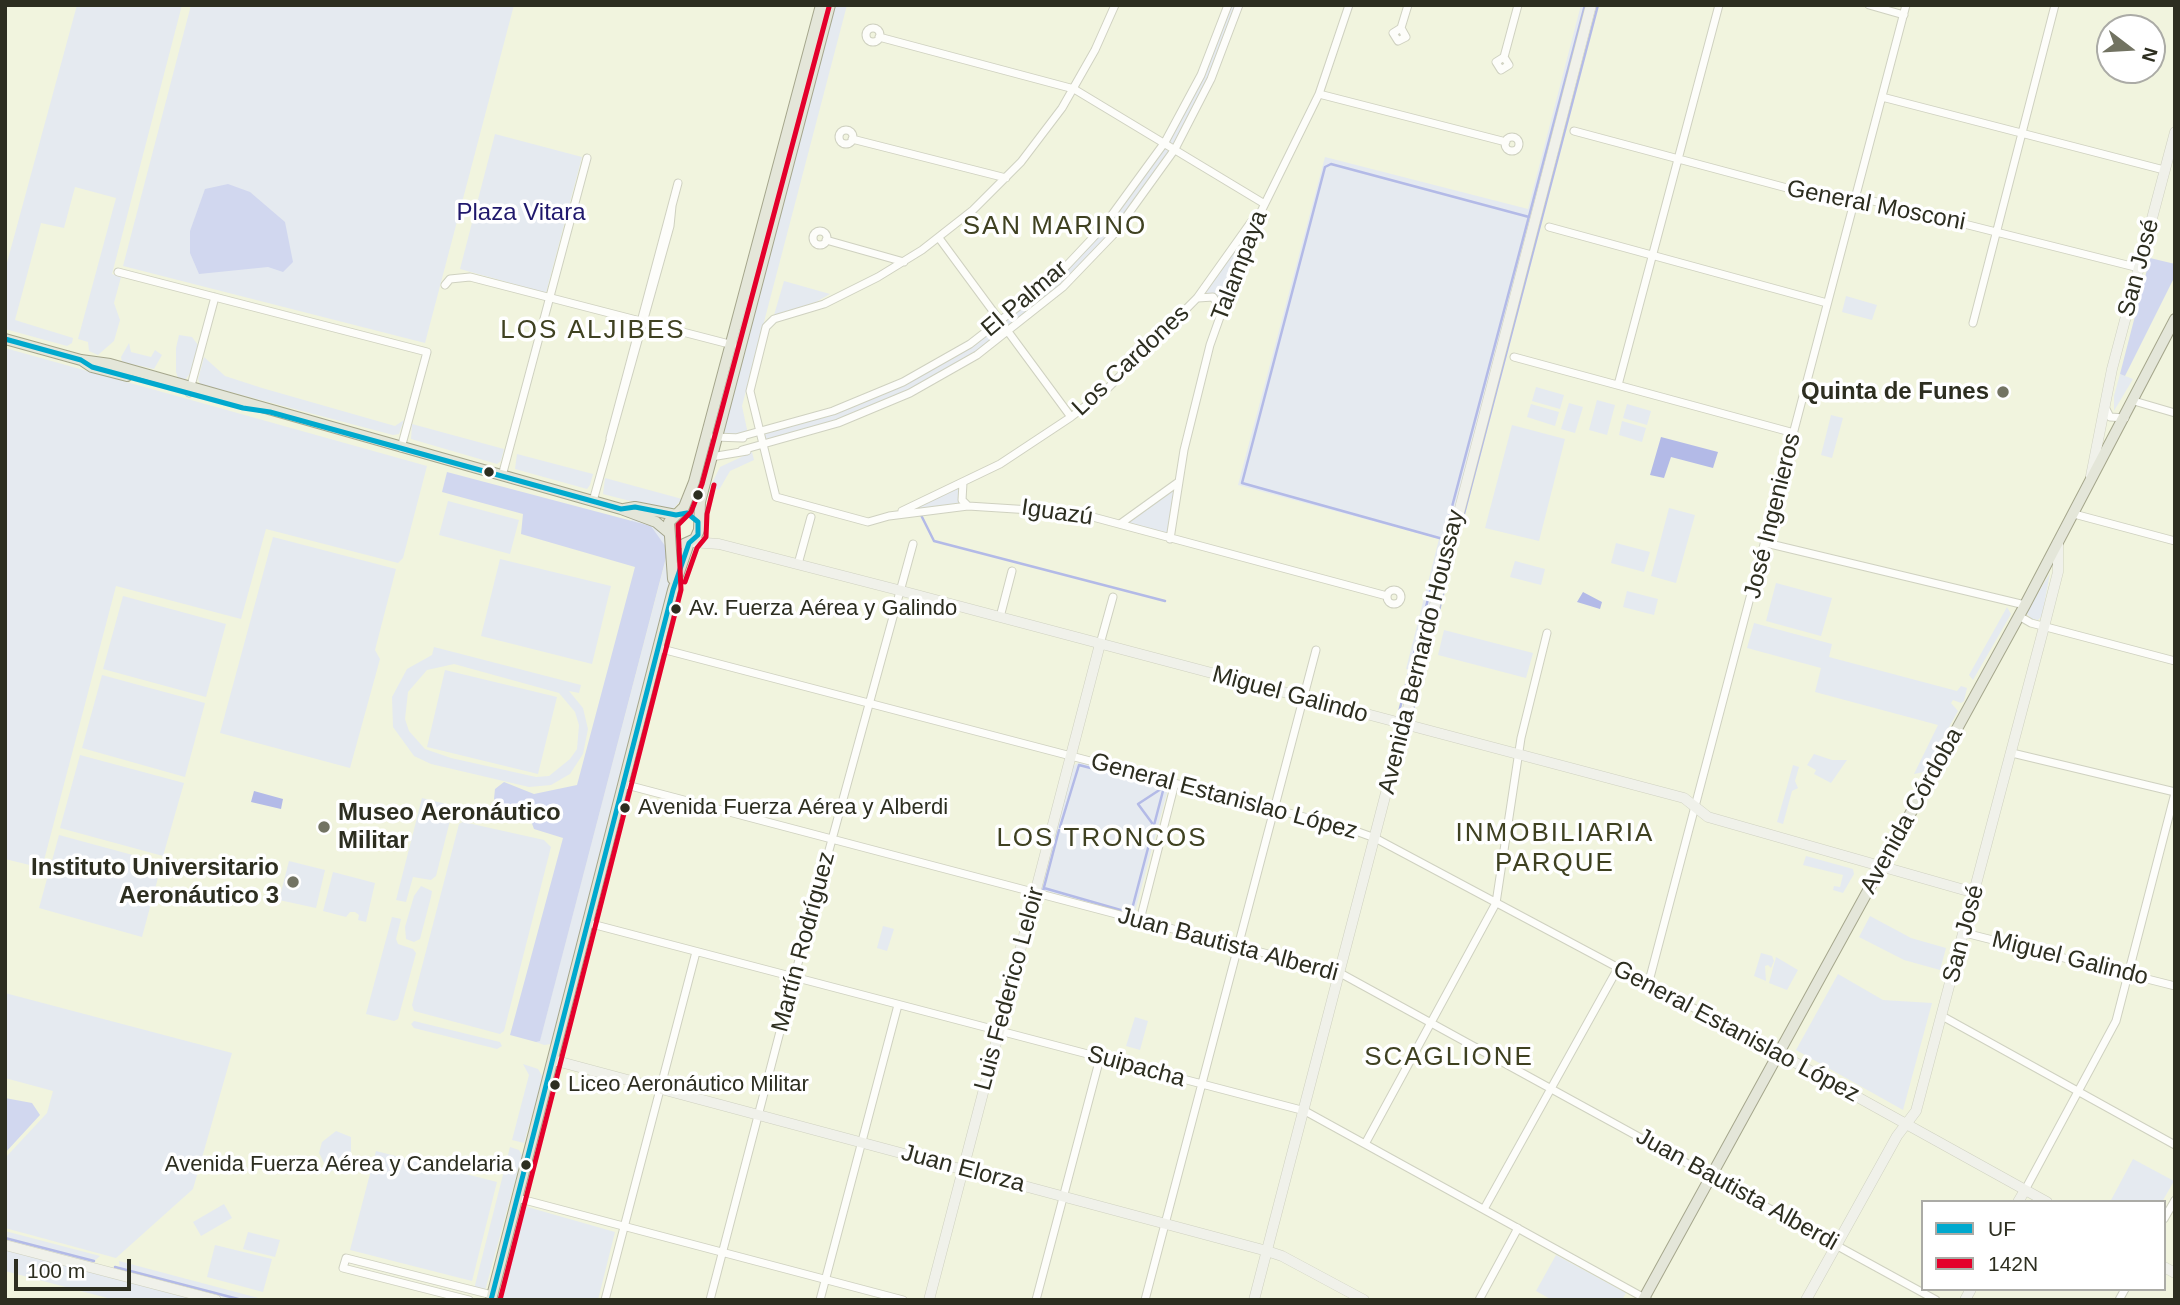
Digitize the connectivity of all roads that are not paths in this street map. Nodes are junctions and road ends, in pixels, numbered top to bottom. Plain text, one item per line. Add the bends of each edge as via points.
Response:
1 (821, 5) edge
2 (830, 5) edge
3 (1115, 5) edge
4 (1228, 5) edge
5 (1239, 5) edge
6 (1349, 5) edge
7 (1408, 5) edge
8 (1518, 5) edge
9 (1591, 5) edge
10 (1718, 5) edge
11 (1869, 5) edge
12 (1906, 5) edge
13 (2055, 5) edge
14 (1904, 15) junction
15 (1401, 29) dead end
16 (879, 37) dead end
17 (1211, 52) junction
18 (1221, 55) junction
19 (1504, 57) dead end
20 (1074, 89) junction
21 (1319, 94) junction
22 (1882, 97) junction
23 (1574, 131) dead end
24 (2175, 132) edge
25 (2022, 134) junction
26 (852, 139) dead end
27 (1165, 142) junction
28 (1506, 142) dead end
29 (1175, 149) junction
30 (587, 158) dead end
31 (1678, 159) junction
32 (782, 170) junction
33 (2164, 170) junction
34 (1006, 178) junction
35 (678, 183) dead end
36 (1854, 201) junction
37 (1263, 203) junction
38 (1549, 227) dead end
39 (1996, 231) junction
40 (939, 239) junction
41 (826, 240) dead end
42 (1653, 254) junction
43 (904, 262) junction
44 (2139, 268) junction
45 (118, 272) dead end
46 (445, 285) dead end
47 (550, 297) junction
48 (215, 298) junction
49 (1197, 298) junction
50 (1827, 303) junction
51 (1222, 311) junction
52 (2175, 320) edge
53 (642, 321) junction
54 (1001, 322) junction
55 (1973, 323) dead end
56 (1009, 332) junction
57 (5, 339) edge
58 (736, 346) junction
59 (1514, 357) dead end
60 (1618, 385) junction
61 (190, 390) junction
62 (2134, 401) junction
63 (2104, 404) junction
64 (2175, 413) edge
65 (1072, 417) junction
66 (2125, 417) junction
67 (760, 432) junction
68 (1794, 433) junction
69 (712, 437) junction
70 (739, 437) junction
71 (763, 444) junction
72 (401, 448) junction
73 (742, 450) junction
74 (707, 455) junction
75 (502, 476) junction
76 (963, 483) junction
77 (1177, 483) junction
78 (2089, 487) junction
79 (593, 501) junction
80 (968, 506) junction
81 (621, 509) junction
82 (2074, 514) junction
83 (677, 515) junction
84 (889, 516) junction
85 (811, 517) dead end
86 (698, 524) junction
87 (1120, 524) junction
88 (670, 535) junction
89 (1170, 539) junction
90 (2175, 541) edge
91 (1766, 542) junction
92 (690, 543) junction
93 (2059, 543) junction
94 (719, 544) junction
95 (913, 544) dead end
96 (798, 564) junction
97 (1013, 570) dead end
98 (674, 588) junction
99 (898, 590) junction
100 (1387, 596) dead end
101 (1113, 597) dead end
102 (2025, 605) junction
103 (2019, 616) junction
104 (1000, 617) junction
105 (2044, 627) junction
106 (1547, 633) dead end
107 (1100, 643) junction
108 (658, 648) junction
109 (1316, 650) dead end
110 (2175, 660) edge
111 (1304, 698) junction
112 (868, 703) junction
113 (1402, 725) junction
114 (2012, 753) junction
115 (1071, 756) junction
116 (1518, 756) junction
117 (1175, 783) junction
118 (623, 784) junction
119 (2175, 793) edge
120 (1695, 806) junction
121 (1275, 809) junction
122 (1376, 838) junction
123 (831, 839) junction
124 (1882, 866) junction
125 (1035, 893) junction
126 (1975, 893) junction
127 (1496, 903) junction
128 (1140, 920) junction
129 (588, 923) junction
130 (1965, 933) junction
131 (1238, 946) junction
132 (696, 952) junction
133 (1618, 968) junction
134 (1340, 974) junction
135 (2128, 974) junction
136 (794, 978) junction
137 (1648, 985) junction
138 (2175, 986) edge
139 (898, 1005) junction
140 (1942, 1016) junction
141 (1431, 1023) junction
142 (999, 1031) junction
143 (1778, 1053) junction
144 (1100, 1058) junction
145 (553, 1060) junction
146 (1202, 1084) junction
147 (660, 1088) junction
148 (1551, 1088) junction
149 (2078, 1091) junction
150 (1305, 1111) junction
151 (757, 1114) junction
152 (1906, 1125) junction
153 (862, 1142) junction
154 (1365, 1144) junction
155 (2175, 1145) edge
156 (963, 1170) junction
157 (1712, 1176) junction
158 (2025, 1190) junction
159 (1064, 1196) junction
160 (517, 1198) junction
161 (2019, 1200) edge
162 (2043, 1200) edge
163 (2175, 1200) edge
164 (1484, 1209) junction
165 (2166, 1216) edge
166 (1165, 1223) junction
167 (624, 1227) junction
168 (1518, 1228) junction
169 (5, 1245) edge
170 (1837, 1245) junction
171 (1267, 1251) junction
172 (722, 1252) junction
173 (825, 1279) junction
174 (492, 1297) edge
175 (1645, 1299) edge
176 (216, 1300) edge
177 (469, 1300) edge
178 (605, 1300) edge
179 (710, 1300) edge
180 (820, 1300) edge
181 (903, 1300) edge
182 (929, 1300) edge
183 (1037, 1300) edge
184 (1145, 1300) edge
185 (1254, 1300) edge
186 (1364, 1300) edge
187 (1479, 1300) edge
188 (1807, 1300) edge
189 (1936, 1300) edge

1 - 32 main road
2 - 32 main road
3 - 20 street
4 - 17 street, El Palmar
5 - 18 street, El Palmar
6 - 21 street, Talampaya
7 - 15 street
8 - 19 street
9 - 113 street, Avenida Bernardo Houssay
10 - 31 street
11 - 14 street
12 - 14 street, José Ingenieros
13 - 25 street
14 - 22 street, José Ingenieros
16 - 20 street
17 - 18 street
17 - 27 street, El Palmar
18 - 29 street, El Palmar
20 - 27 street
20 - 34 street
21 - 28 street
21 - 37 street, Talampaya
22 - 25 street
22 - 36 street, José Ingenieros
23 - 31 street, General Mosconi
24 - 33 street, San José
25 - 33 street
25 - 39 street
26 - 34 street
27 - 29 street
27 - 54 street, El Palmar via 1103,227 1055,278
29 - 37 street
29 - 56 street, El Palmar via 1105,244
30 - 47 street
31 - 36 street, General Mosconi via 1843,204
31 - 42 street
32 - 58 main road
33 - 44 street, San José
34 - 40 street
35 - 53 street
36 - 39 street, General Mosconi via 1865,199
36 - 50 street, José Ingenieros
37 - 49 street, Los Cardones
37 - 51 street, Talampaya
38 - 42 street
39 - 44 street, General Mosconi
39 - 55 street
40 - 43 street
40 - 54 street
41 - 43 street
42 - 50 street
42 - 60 street
43 - 67 street via 766,327 750,391
44 - 63 street, San José
45 - 48 street
46 - 47 street via 450,279 470,276
47 - 53 street
47 - 75 street
48 - 61 street
48 - 72 street via 427,352
49 - 51 street via 1213,297
49 - 65 street, Los Cardones via 1137,362
50 - 68 street, José Ingenieros
51 - 77 street, Talampaya via 1200,380
52 - 62 main road, Avenida Córdoba
53 - 58 street
53 - 79 street
54 - 56 street
54 - 67 street, El Palmar via 904,382 833,411
56 - 65 street
56 - 71 street, El Palmar via 944,375 898,398 838,423
57 - 61 main road
58 - 69 main road
59 - 60 street
60 - 68 street
61 - 72 main road
62 - 64 street
62 - 66 main road, Avenida Córdoba
63 - 66 street via 2110,417
63 - 78 street, San José
65 - 76 street, Los Cardones
66 - 78 main road, Avenida Córdoba
67 - 70 street, El Palmar
67 - 70 street, El Palmar
67 - 71 street
68 - 91 street, José Ingenieros
69 - 70 street, El Palmar
69 - 74 main road
71 - 73 street, El Palmar
71 - 73 street, El Palmar
71 - 84 street, Iguazú via 776,497 868,522
72 - 75 main road
73 - 74 street, El Palmar
74 - 83 main road
74 - 86 main road
75 - 79 main road
76 - 80 street via 962,500
76 - 84 street, Los Cardones
77 - 87 street
77 - 89 street, Talampaya
78 - 82 main road, Avenida Córdoba
79 - 81 main road
80 - 84 street, Iguazú
80 - 87 street, Iguazú via 1051,510
81 - 83 main road
81 - 88 main road via 656,522
82 - 90 street
82 - 93 main road, Avenida Córdoba
83 - 86 main road via 687,513
83 - 88 main road via 669,522
85 - 96 street
86 - 92 main road via 698,535
86 - 94 street, Miguel Galindo
87 - 89 street, Iguazú
88 - 92 main road via 680,544
88 - 98 main road
89 - 100 street, Iguazú
91 - 102 street
91 - 120 street, José Ingenieros
92 - 94 street, Miguel Galindo
92 - 98 main road
93 - 102 main road, Avenida Córdoba
93 - 105 street, San José
94 - 96 street, Miguel Galindo
95 - 99 street, Martín Rodríguez
96 - 99 street, Miguel Galindo
97 - 104 street
98 - 108 main road
99 - 104 street, Miguel Galindo
99 - 112 street, Martín Rodríguez
101 - 107 street, Luis Federico Leloir
102 - 103 main road, Avenida Córdoba
103 - 105 street
103 - 124 main road, Avenida Córdoba
104 - 107 street, Miguel Galindo
105 - 110 street
105 - 114 street, San José
106 - 116 street
107 - 111 street, Miguel Galindo
107 - 115 street, Luis Federico Leloir
108 - 112 street, General Estanislao López
108 - 118 main road
109 - 111 street
111 - 113 street, Miguel Galindo
111 - 121 street
112 - 115 street, General Estanislao López
112 - 123 street, Martín Rodríguez
113 - 116 street, Miguel Galindo
113 - 122 street, Avenida Bernardo Houssay
114 - 119 street
114 - 126 street, San José
115 - 117 street, General Estanislao López
115 - 125 street, Luis Federico Leloir
116 - 120 street, Miguel Galindo via 1685,798
116 - 127 street
117 - 121 street, General Estanislao López
117 - 128 street
118 - 123 street, Juan Bautista Alberdi
118 - 129 main road
119 - 135 street
120 - 124 street, Miguel Galindo via 1708,817
120 - 137 street, José Ingenieros
121 - 122 street, General Estanislao López
121 - 131 street
122 - 127 street, General Estanislao López
122 - 134 street, Avenida Bernardo Houssay
123 - 125 street, Juan Bautista Alberdi
123 - 136 street, Martín Rodríguez
124 - 126 street, Miguel Galindo
124 - 143 main road, Avenida Córdoba
125 - 128 street, Juan Bautista Alberdi
125 - 142 street, Luis Federico Leloir
126 - 130 street, San José
127 - 133 street, General Estanislao López
127 - 141 street
128 - 131 street, Juan Bautista Alberdi
129 - 132 street, Suipacha
129 - 145 main road
130 - 135 street, Miguel Galindo
130 - 140 street, San José
131 - 134 street, Juan Bautista Alberdi
131 - 146 street
132 - 136 street, Suipacha
132 - 147 street
133 - 137 street, General Estanislao López
133 - 148 street
134 - 141 street, Juan Bautista Alberdi
134 - 150 street, Avenida Bernardo Houssay
135 - 138 street, Miguel Galindo
135 - 149 street via 2116,1021
136 - 139 street, Suipacha
136 - 151 street, Martín Rodríguez
137 - 143 street, General Estanislao López
139 - 142 street, Suipacha
139 - 153 street
140 - 149 street
140 - 152 street, San José via 1916,1111
141 - 148 street, Juan Bautista Alberdi
141 - 154 street
142 - 144 street, Suipacha
142 - 156 street, Luis Federico Leloir
143 - 152 street, General Estanislao López
143 - 157 main road, Avenida Córdoba
144 - 146 street, Suipacha
144 - 159 street
145 - 147 street, Juan Elorza
145 - 160 main road
146 - 150 street, Suipacha
146 - 166 street
147 - 151 street, Juan Elorza
147 - 167 street
148 - 157 street, Juan Bautista Alberdi
148 - 164 street
149 - 155 street
149 - 158 street
150 - 154 street, Suipacha
150 - 171 street, Avenida Bernardo Houssay
151 - 153 street, Juan Elorza
151 - 172 street, Martín Rodríguez
152 - 158 street, General Estanislao López
152 - 170 street, San José
153 - 156 street, Juan Elorza
153 - 173 street
154 - 164 street, Suipacha
156 - 159 street, Juan Elorza
156 - 182 street, Luis Federico Leloir
157 - 170 street, Juan Bautista Alberdi
157 - 175 main road, Avenida Córdoba
158 - 161 street
158 - 162 street, General Estanislao López
159 - 166 street, Juan Elorza
159 - 183 street
160 - 167 street
160 - 174 main road
163 - 165 street
164 - 168 street, Suipacha
166 - 171 street, Juan Elorza
166 - 184 street
167 - 172 street
167 - 178 street
168 - 175 street, Suipacha
168 - 187 street
169 - 176 street
170 - 188 street, San José
170 - 189 street, Juan Bautista Alberdi
171 - 185 street, Avenida Bernardo Houssay
171 - 186 street, Juan Elorza
172 - 173 street
172 - 179 street, Martín Rodríguez
173 - 180 street
173 - 181 street
174 - 177 street via 346,1258 343,1268

